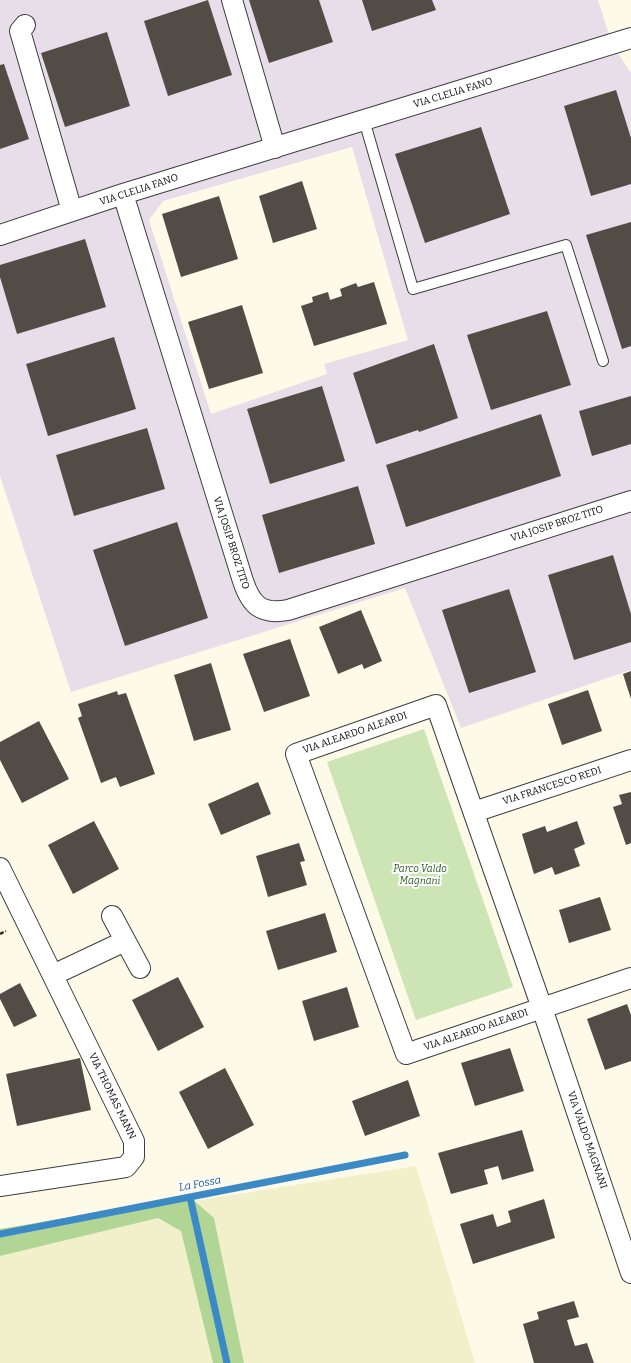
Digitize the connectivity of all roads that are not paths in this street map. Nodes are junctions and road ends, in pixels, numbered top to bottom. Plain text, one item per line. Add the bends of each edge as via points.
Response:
1 (232, 0) edge
2 (25, 25) dead end
3 (631, 38) edge
4 (364, 120) junction
5 (275, 148) junction
6 (123, 194) junction
7 (72, 211) junction
8 (0, 235) edge
9 (603, 361) dead end
10 (631, 501) edge
11 (631, 760) edge
12 (474, 812) junction
13 (0, 868) edge
14 (112, 916) dead end
15 (125, 941) junction
16 (140, 968) dead end
17 (53, 975) junction
18 (631, 978) edge
19 (542, 1008) junction
20 (0, 1186) edge
21 (630, 1264) edge

1 - 5 street
2 - 7 street via 20,31
3 - 4 street, VIA CLELIA FANO
4 - 5 street, VIA CLELIA FANO
4 - 9 lane via 413,289 566,245
5 - 6 street, VIA CLELIA FANO
6 - 7 street, VIA CLELIA FANO
6 - 10 street, VIA JOSIP BROZ TITO via 242,580 248,596 260,608 273,613 288,610
7 - 8 street, VIA CLELIA FANO
11 - 12 street, VIA FRANCESCO REDI
12 - 19 street, VIA ALEARDO ALEARDI
12 - 19 street, VIA ALEARDO ALEARDI via 436,706 296,754 406,1054
13 - 17 street, VIA THOMAS MANN
14 - 15 street
15 - 16 street
15 - 17 street
17 - 20 street, VIA THOMAS MANN via 134,1141 134,1157 126,1167
18 - 19 street, VIA ALEARDO ALEARDI
19 - 21 street, VIA VALDO MAGNANI

